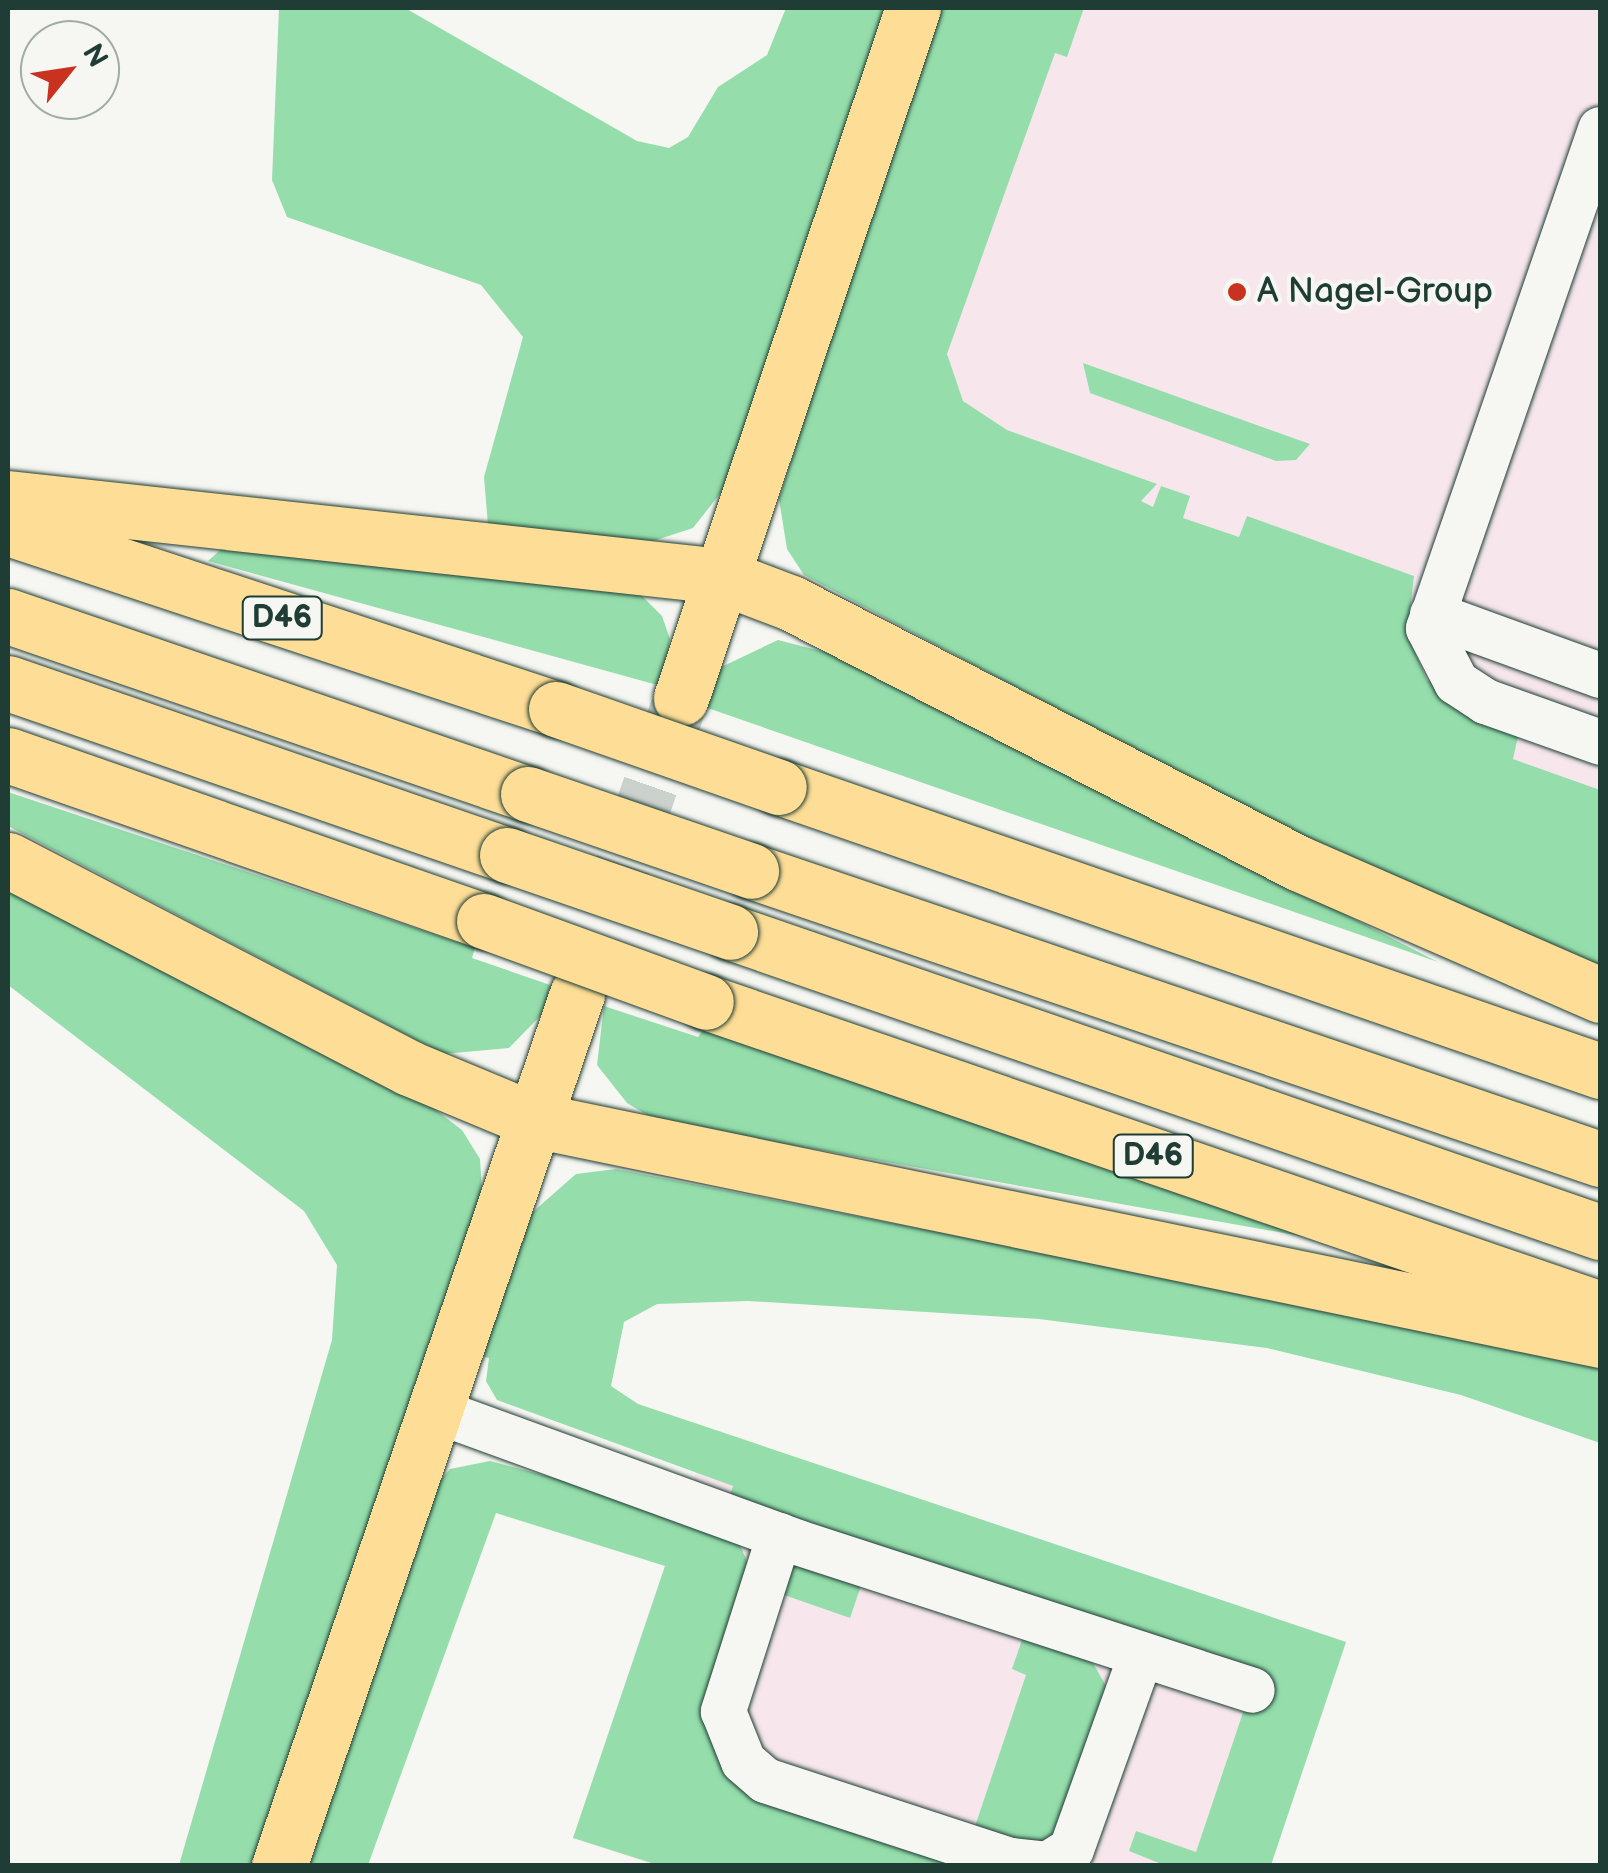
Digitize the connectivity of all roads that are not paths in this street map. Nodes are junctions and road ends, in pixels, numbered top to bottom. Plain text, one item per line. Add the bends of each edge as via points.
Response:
1 (913, 8) edge
2 (1600, 129) edge
3 (8, 498) edge
4 (8, 528) edge
5 (720, 576) junction
6 (1432, 614) junction
7 (8, 616) edge
8 (1600, 675) edge
9 (8, 683) edge
10 (680, 698) tunnel mouth
11 (1600, 742) edge
12 (8, 756) edge
13 (8, 860) edge
14 (577, 994) tunnel mouth
15 (1600, 995) edge
16 (1600, 1071) edge
17 (534, 1120) junction
18 (1600, 1160) edge
19 (1600, 1232) edge
20 (1600, 1309) edge
21 (1600, 1340) edge
22 (435, 1410) junction
23 (779, 1535) junction
24 (1140, 1654) junction
25 (1252, 1690) dead end
26 (279, 1866) edge

1 - 5 main road
2 - 6 lane
3 - 5 main road
4 - 16 main road, D46, bridge
5 - 10 main road
5 - 15 main road via 790,603 1298,863
6 - 8 lane
6 - 11 lane via 1438,659 1456,682
7 - 18 main road, bridge
9 - 19 main road, bridge
12 - 20 main road, D46, bridge
13 - 17 main road via 408,1068
14 - 17 main road
17 - 21 main road
17 - 22 main road
22 - 23 lane
22 - 26 main road
23 - 24 lane
23 - 24 lane via 723,1712 742,1761 766,1780 1010,1860 1048,1864 1072,1849
24 - 25 lane

